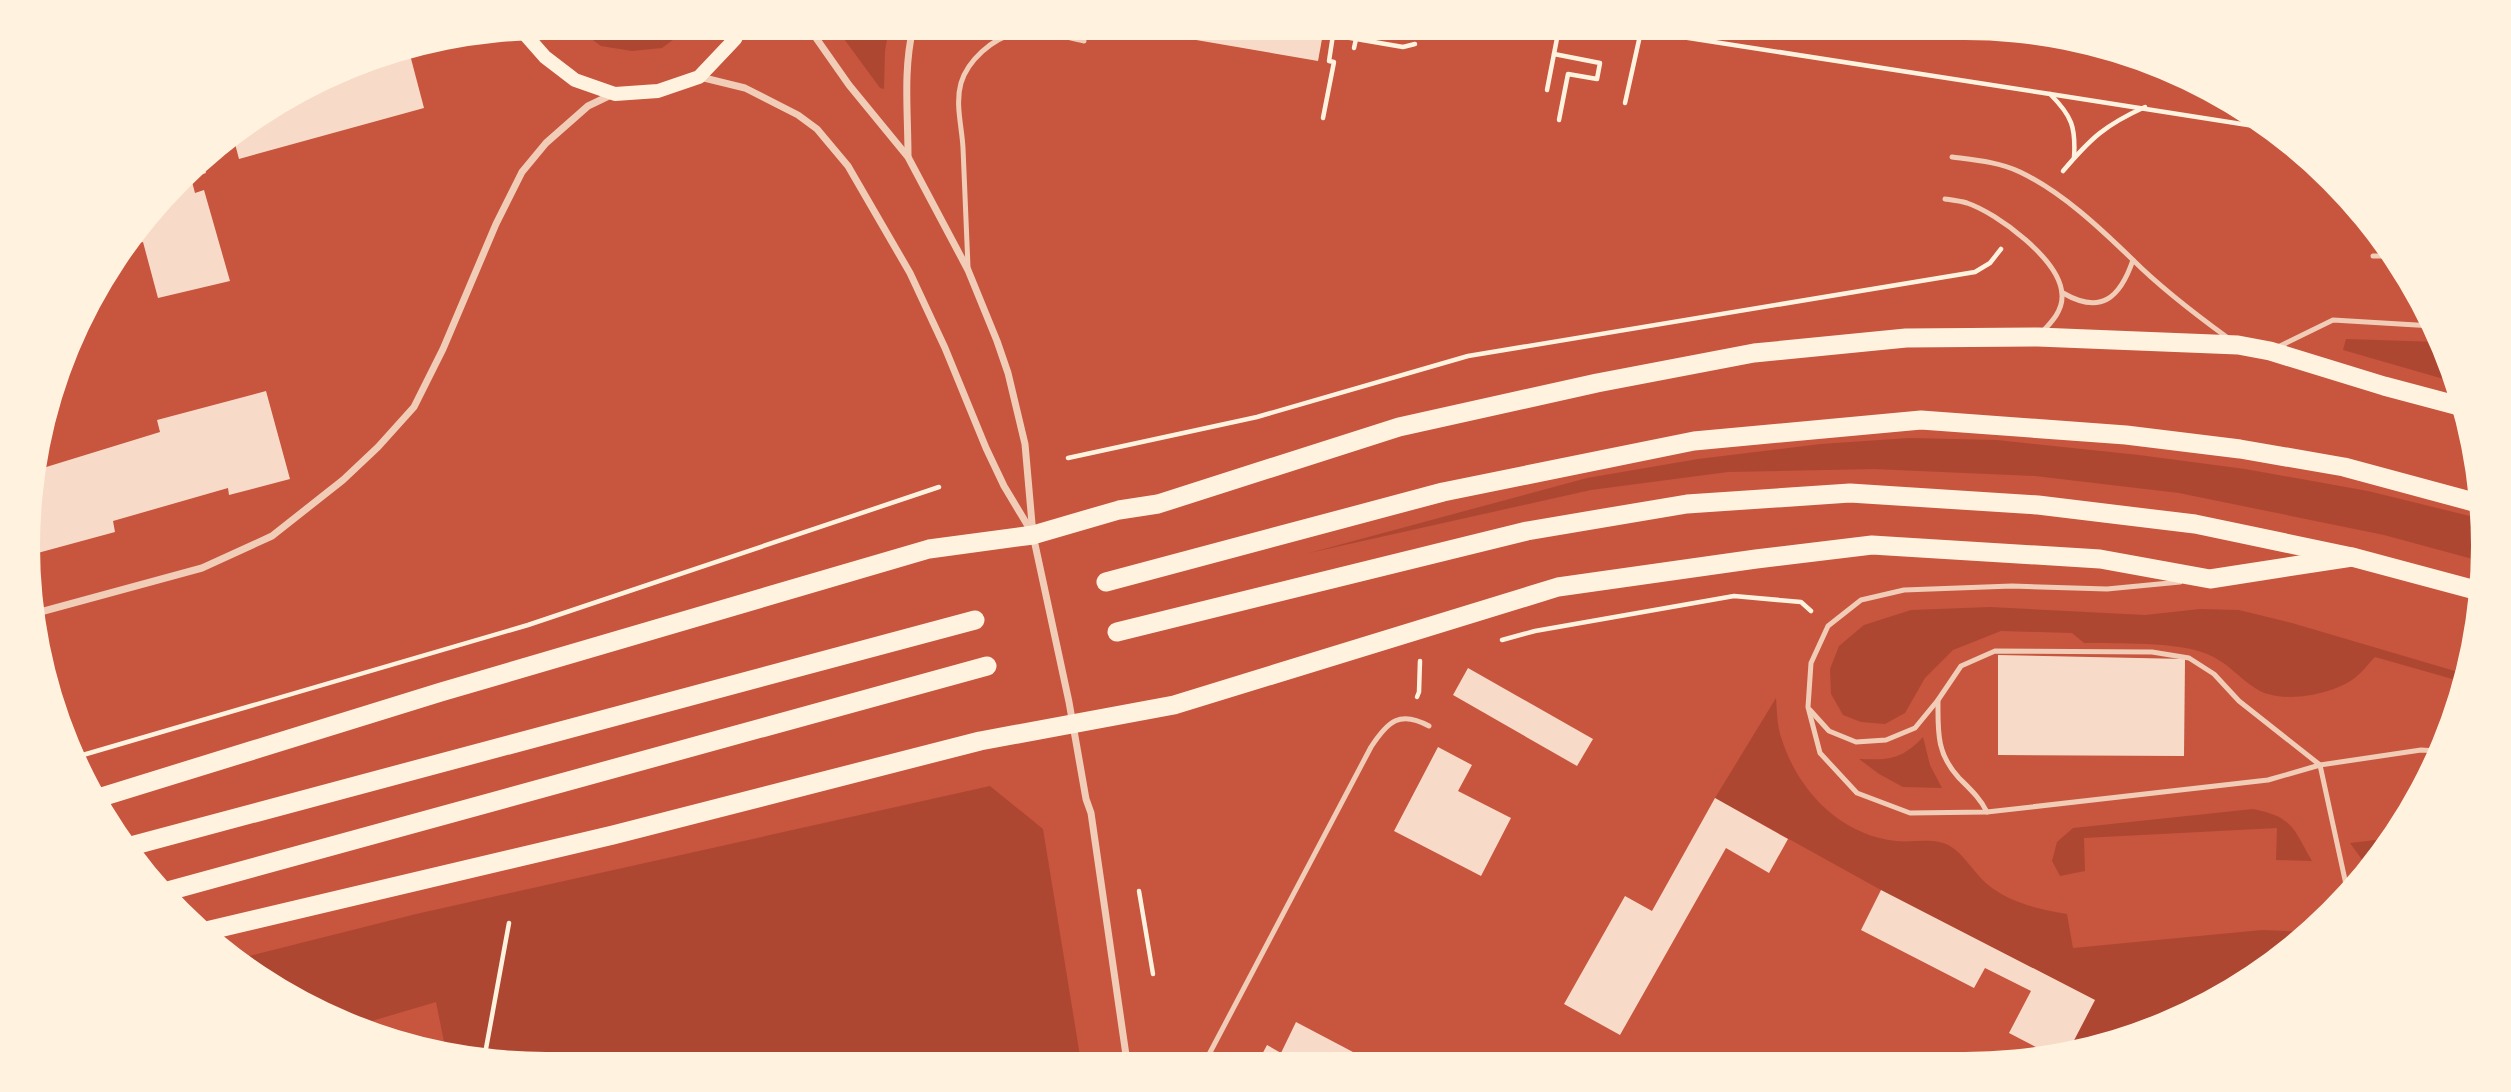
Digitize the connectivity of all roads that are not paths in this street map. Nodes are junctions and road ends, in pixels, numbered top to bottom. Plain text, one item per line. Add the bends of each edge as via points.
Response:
1 (530, 40) edge
2 (734, 40) edge
3 (817, 40) edge
4 (910, 40) edge
5 (1000, 40) edge
6 (1079, 40) edge
7 (1084, 41) dead end
8 (699, 77) junction
9 (615, 94) junction
10 (908, 157) junction
11 (1952, 157) dead end
12 (1945, 199) dead end
13 (2373, 256) dead end
14 (2379, 256) edge
15 (2133, 260) junction
16 (968, 270) junction
17 (2063, 293) junction
18 (2420, 325) edge
19 (2038, 337) junction
20 (2238, 345) junction
21 (2270, 351) junction
22 (2450, 404) edge
23 (2469, 501) edge
24 (1033, 535) junction
25 (2352, 557) junction
26 (2210, 579) junction
27 (1106, 582) dead end
28 (2469, 589) edge
29 (45, 611) edge
30 (975, 620) dead end
31 (1117, 632) dead end
32 (987, 666) dead end
33 (1938, 700) junction
34 (1808, 707) junction
35 (1073, 722) junction
36 (1429, 726) dead end
37 (2427, 750) edge
38 (2319, 765) junction
39 (106, 795) edge
40 (1987, 812) junction
41 (138, 844) edge
42 (2345, 879) edge
43 (175, 889) edge
44 (216, 929) edge
45 (1126, 1052) edge
46 (1210, 1052) edge

1 - 9 main road via 575,80
2 - 8 main road
3 - 10 street
4 - 10 street via 905,83
5 - 16 lane via 991,44 961,83
6 - 7 lane
8 - 9 main road via 658,91
8 - 24 street via 745,88 798,115 831,145 910,273 986,449
9 - 29 street via 588,106 546,143 522,172 414,407 343,480 272,536 202,568
10 - 16 street
11 - 15 lane via 1988,161 2020,172 2089,218
12 - 17 lane via 1993,215 2035,247 2053,269
13 - 14 lane
15 - 17 lane via 2117,294 2098,303 2079,302
15 - 20 lane
16 - 24 street via 997,341 1018,411
17 - 19 lane via 2060,307
18 - 21 lane via 2333,320
19 - 20 highway
19 - 24 highway via 1906,338 1754,354 1597,383 1399,427 1158,504 1119,510
20 - 21 highway
21 - 22 highway
23 - 27 highway via 2344,467 2239,449 2126,435 1921,420 1694,442 1443,492
24 - 35 street
24 - 39 highway via 929,549
25 - 26 highway
25 - 28 highway
25 - 31 highway via 2195,524 2038,505 1823,495 1687,504 1527,531
26 - 34 lane via 2107,589 1904,590 1861,600 1828,626 1811,663
26 - 35 highway via 2100,559 1872,545 1756,559 1558,587 1174,705
30 - 41 highway
32 - 43 highway
33 - 34 lane via 1915,728 1886,740 1856,742 1829,731
33 - 38 lane via 1961,666 1996,652 2152,652 2189,658 2214,674 2239,701
33 - 40 lane via 1938,740 1947,761
34 - 40 lane via 1820,753 1857,793 1910,813
35 - 44 highway
35 - 45 street
36 - 46 lane via 1407,717 1382,729
37 - 38 lane
38 - 40 lane via 2268,780
38 - 42 lane

